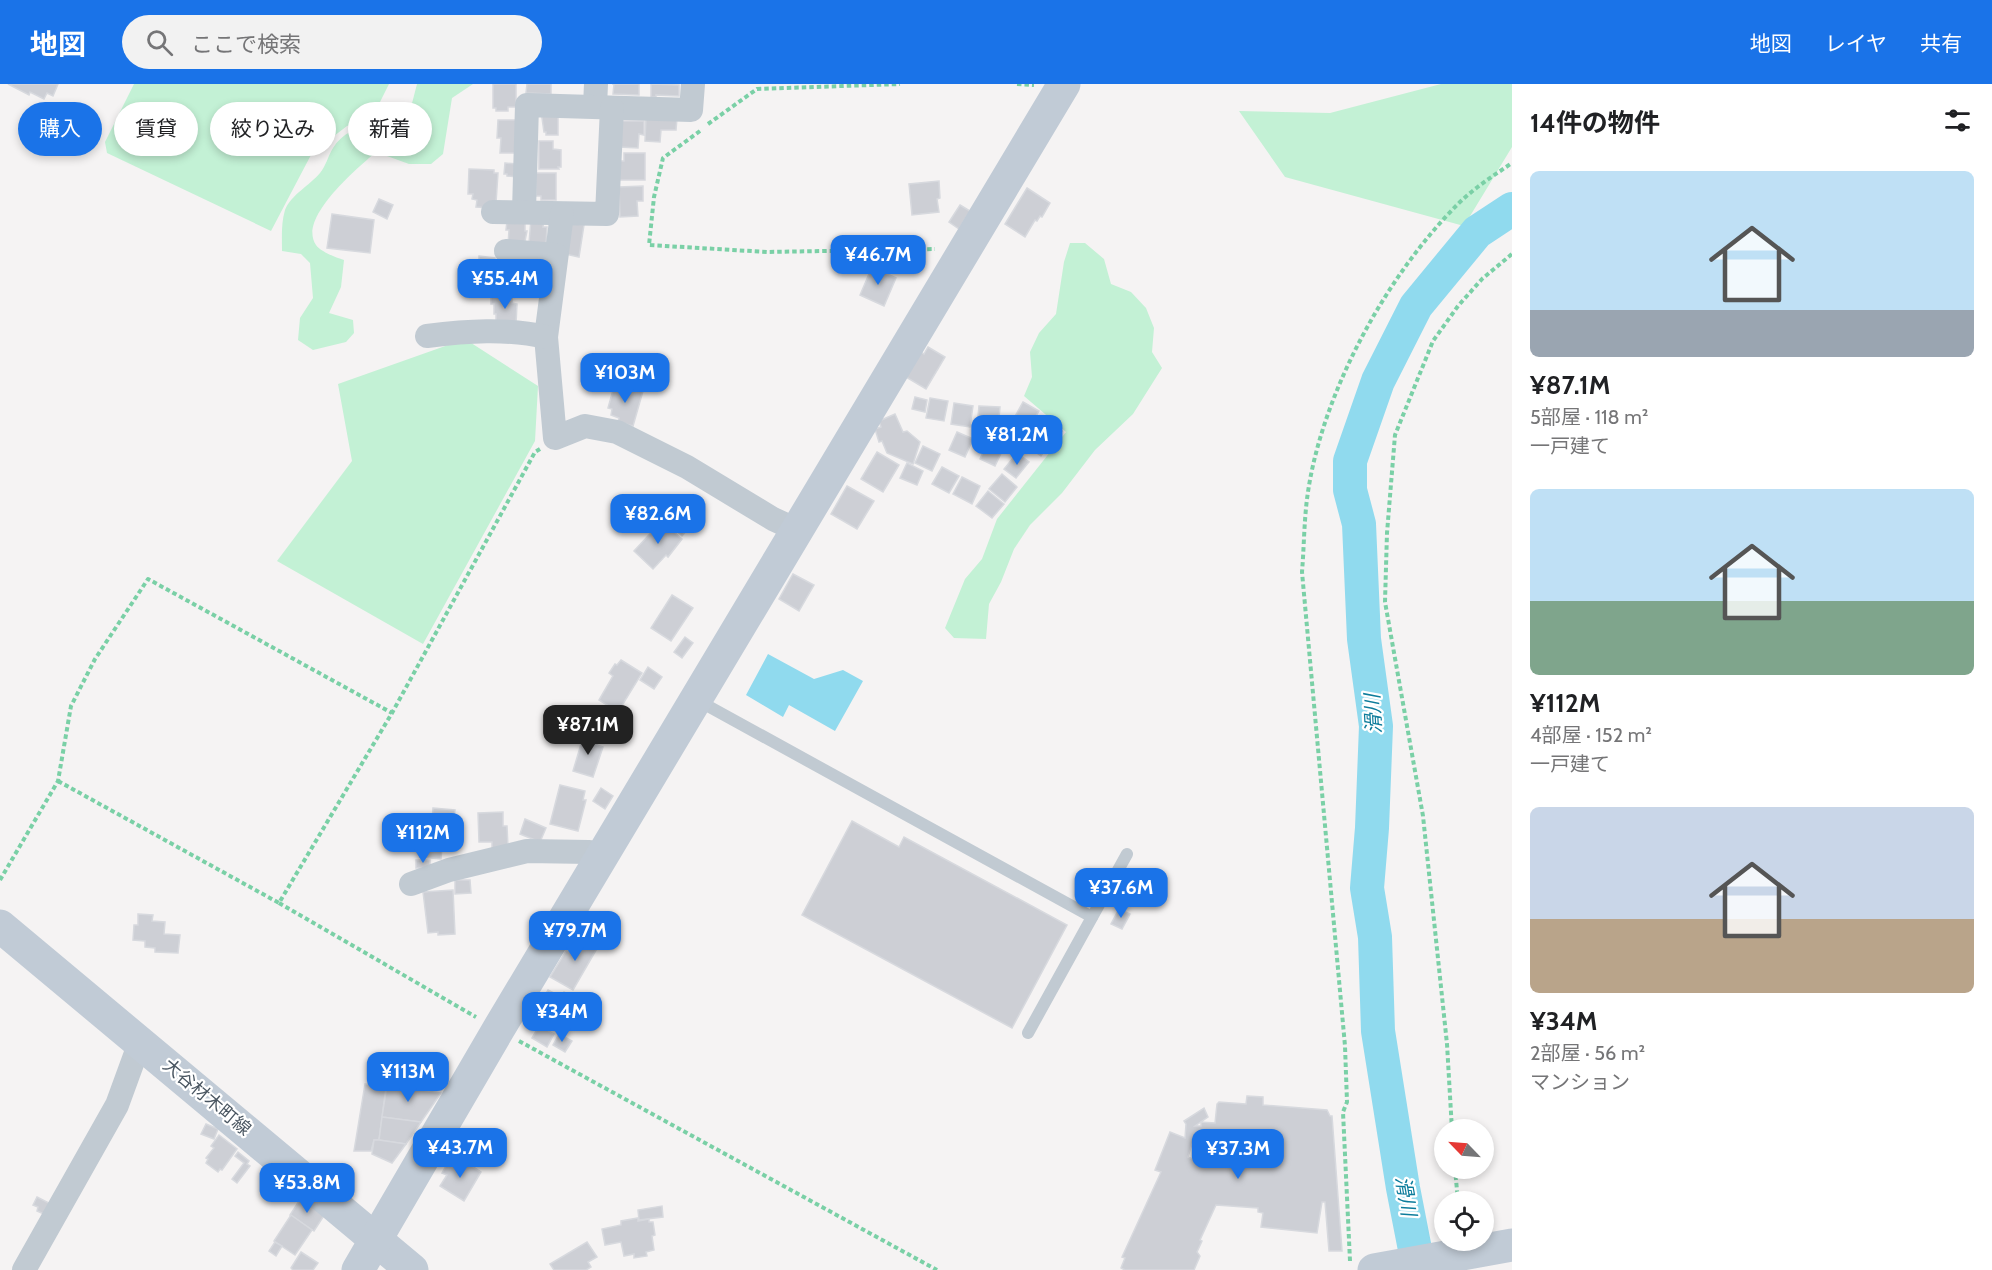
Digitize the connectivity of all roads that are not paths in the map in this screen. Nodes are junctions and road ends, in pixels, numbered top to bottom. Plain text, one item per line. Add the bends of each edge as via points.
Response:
1 (693, 84) edge
2 (1064, 84) edge
3 (601, 99) edge
4 (524, 211) junction
5 (493, 212) dead end
6 (562, 214) junction
7 (506, 251) dead end
8 (556, 255) junction
9 (427, 336) dead end
10 (546, 337) junction
11 (797, 530) junction
12 (696, 700) junction
13 (1127, 854) dead end
14 (601, 858) junction
15 (411, 884) dead end
16 (1092, 917) junction
17 (0, 926) edge
18 (1028, 1033) dead end
19 (140, 1042) junction
20 (376, 1239) junction
21 (1512, 1245) edge
22 (24, 1270) edge
23 (358, 1270) edge
24 (412, 1270) edge
25 (1374, 1270) edge

1 - 3 street via 692,110
2 - 11 street
3 - 4 street via 527,105
3 - 6 street via 607,214
4 - 5 street
4 - 6 street
6 - 8 street
7 - 8 street
8 - 10 street
9 - 10 street via 497,331
10 - 11 street via 555,438 585,426 617,432
11 - 12 street
12 - 14 street
12 - 16 lane
13 - 16 lane
14 - 15 street via 589,852 527,851 449,870
14 - 20 street
16 - 18 lane
17 - 19 street, 大谷材木町線
19 - 20 street, 大谷材木町線
19 - 22 street via 117,1105
20 - 23 street
20 - 24 street, 大谷材木町線
21 - 25 street

